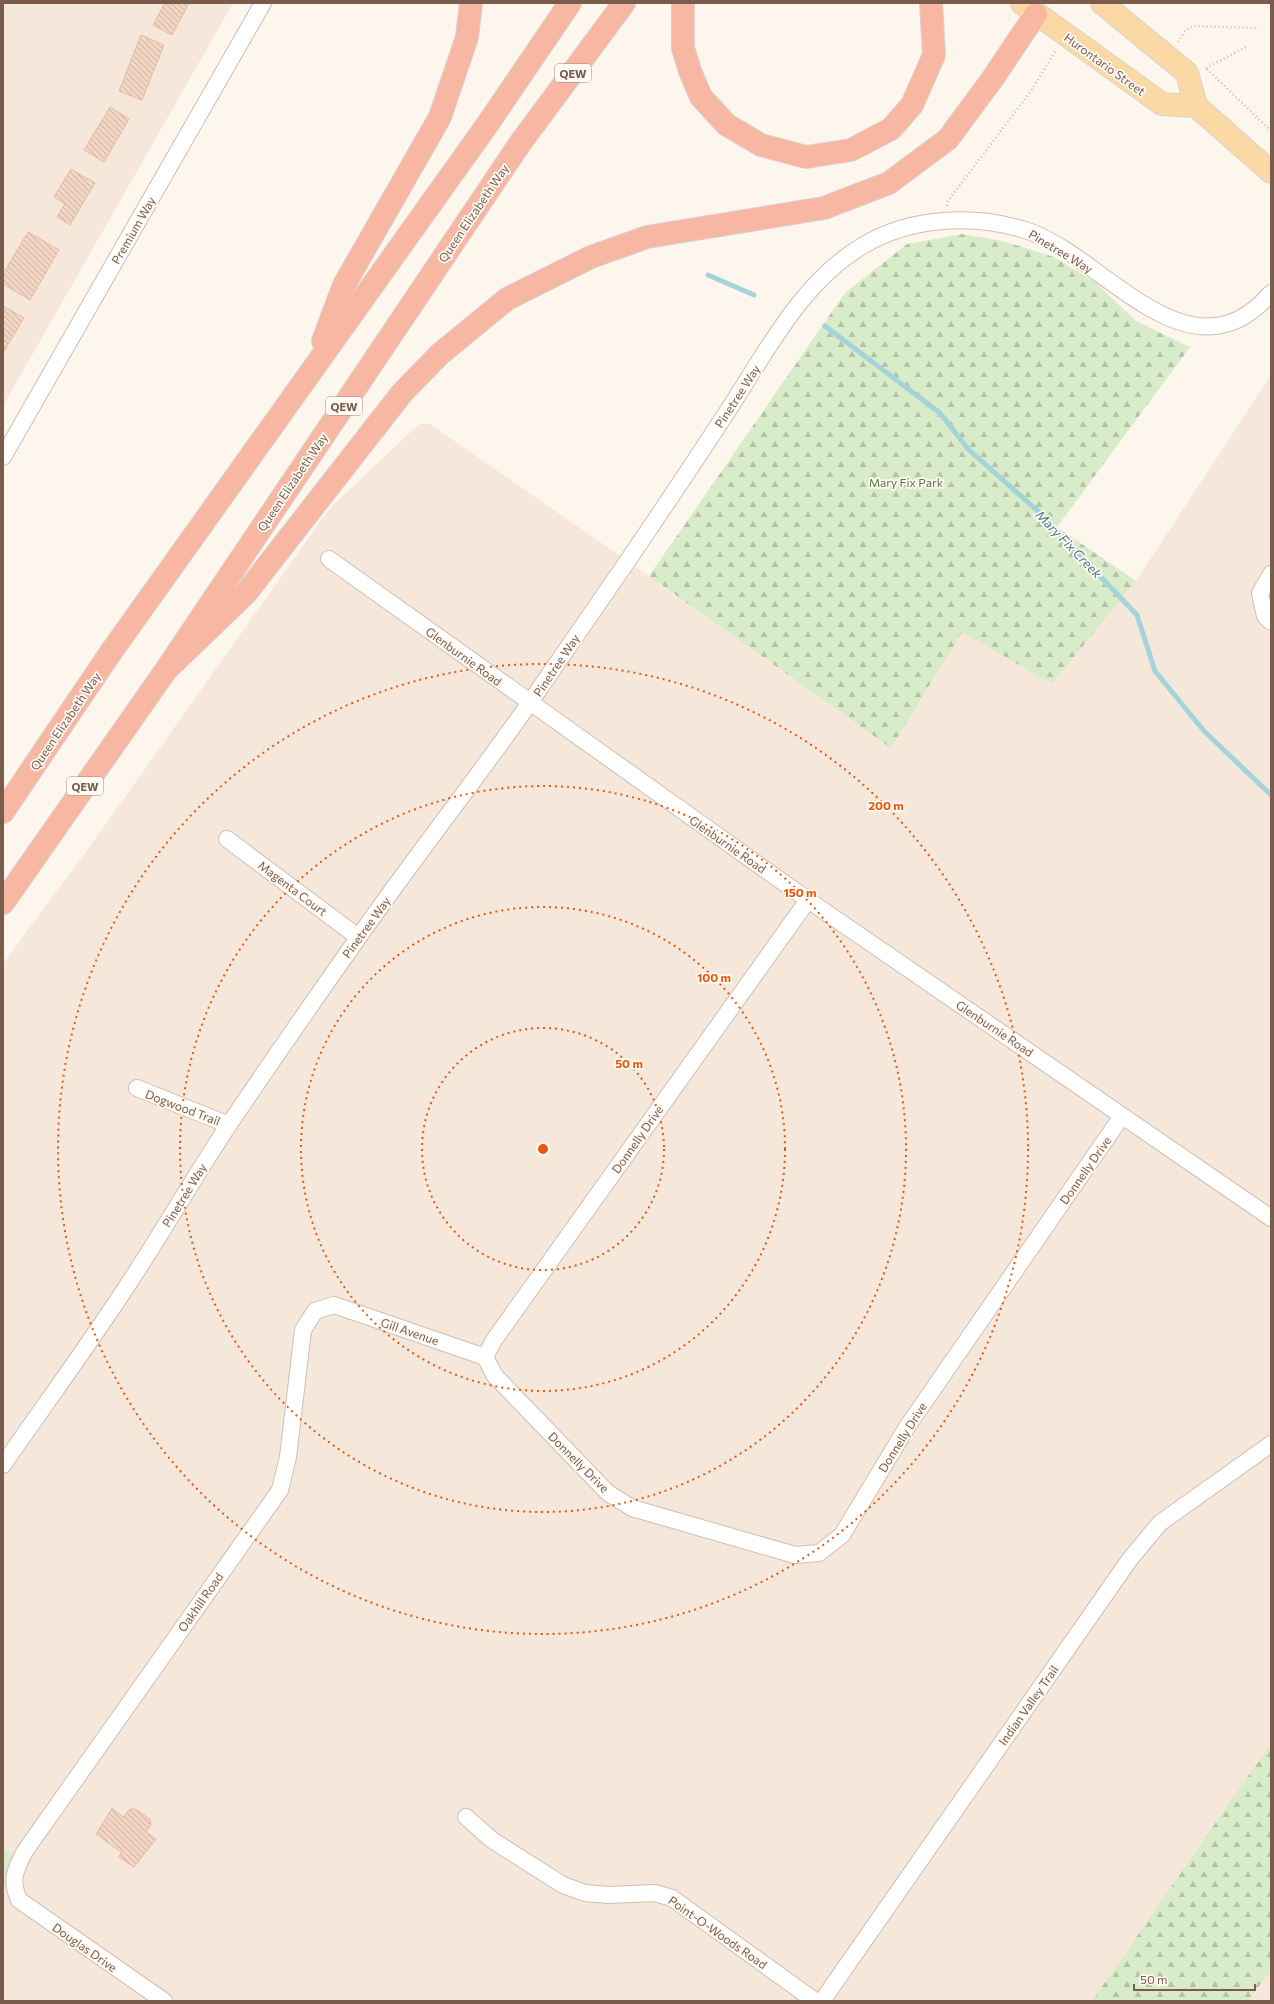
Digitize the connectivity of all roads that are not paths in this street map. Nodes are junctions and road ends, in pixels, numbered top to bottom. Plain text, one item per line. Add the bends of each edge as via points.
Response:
1 (263, 3) edge
2 (470, 3) edge
3 (570, 3) edge
4 (624, 3) edge
5 (683, 3) edge
6 (931, 3) edge
7 (1102, 3) edge
8 (1029, 9) edge
9 (1196, 106) junction
10 (1271, 172) edge
11 (1271, 293) edge
12 (311, 370) junction
13 (3, 457) edge
14 (329, 559) dead end
15 (1271, 574) edge
16 (1271, 622) edge
17 (166, 670) junction
18 (530, 703) junction
19 (3, 812) edge
20 (227, 840) dead end
21 (808, 900) junction
22 (3, 903) edge
23 (358, 937) junction
24 (137, 1088) dead end
25 (1122, 1116) junction
26 (229, 1125) junction
27 (1271, 1218) edge
28 (334, 1305) joint
29 (485, 1357) junction
30 (1271, 1444) edge
31 (3, 1465) edge
32 (466, 1817) dead end
33 (13, 1887) joint
34 (164, 2001) edge
35 (815, 2001) edge
36 (822, 2001) edge

1 - 13 street, Premium Way
2 - 12 highway via 467,37 440,117 344,285
3 - 12 highway, Queen Elizabeth Way
4 - 17 highway, Queen Elizabeth Way / QEW via 521,142
5 - 6 highway via 683,48 702,97 727,125 761,145 806,157 851,150 891,129 912,105 934,55
7 - 9 main road via 1187,73
8 - 9 main road, Hurontario Street via 1162,104
8 - 17 highway via 993,78 948,138 889,183 824,208 647,237 592,257 507,299 440,354 402,393 246,593
9 - 10 main road
11 - 18 street, Pinetree Way via 1260,306 1235,321 1202,328 1166,318 1061,248 1027,230 966,219 944,220 899,229 865,244 829,269 801,301 667,504
12 - 19 highway, Queen Elizabeth Way via 111,652
14 - 18 street, Glenburnie Road
15 - 16 street via 1260,593 1265,616
17 - 22 highway, Queen Elizabeth Way / QEW
18 - 21 street, Glenburnie Road
18 - 23 street, Pinetree Way
20 - 23 street, Magenta Court
21 - 25 street, Glenburnie Road
21 - 29 street, Donnelly Drive via 494,1340
23 - 26 street, Pinetree Way
24 - 26 street, Dogwood Trail
25 - 27 street, Glenburnie Road
25 - 29 street, Donnelly Drive via 907,1427 842,1535 819,1553 795,1555 632,1508 608,1493 495,1376
26 - 31 street, Pinetree Way via 131,1280
28 - 29 street, Gill Avenue
28 - 33 street, Oakhill Road via 315,1311 303,1330 288,1457 280,1490 25,1851 17,1867
30 - 36 street, Indian Valley Trail via 1160,1523 1130,1559
32 - 35 street, Point-O-Woods Road via 492,1840 563,1885 585,1893 655,1893 672,1898
33 - 34 street, Douglas Drive via 19,1900

